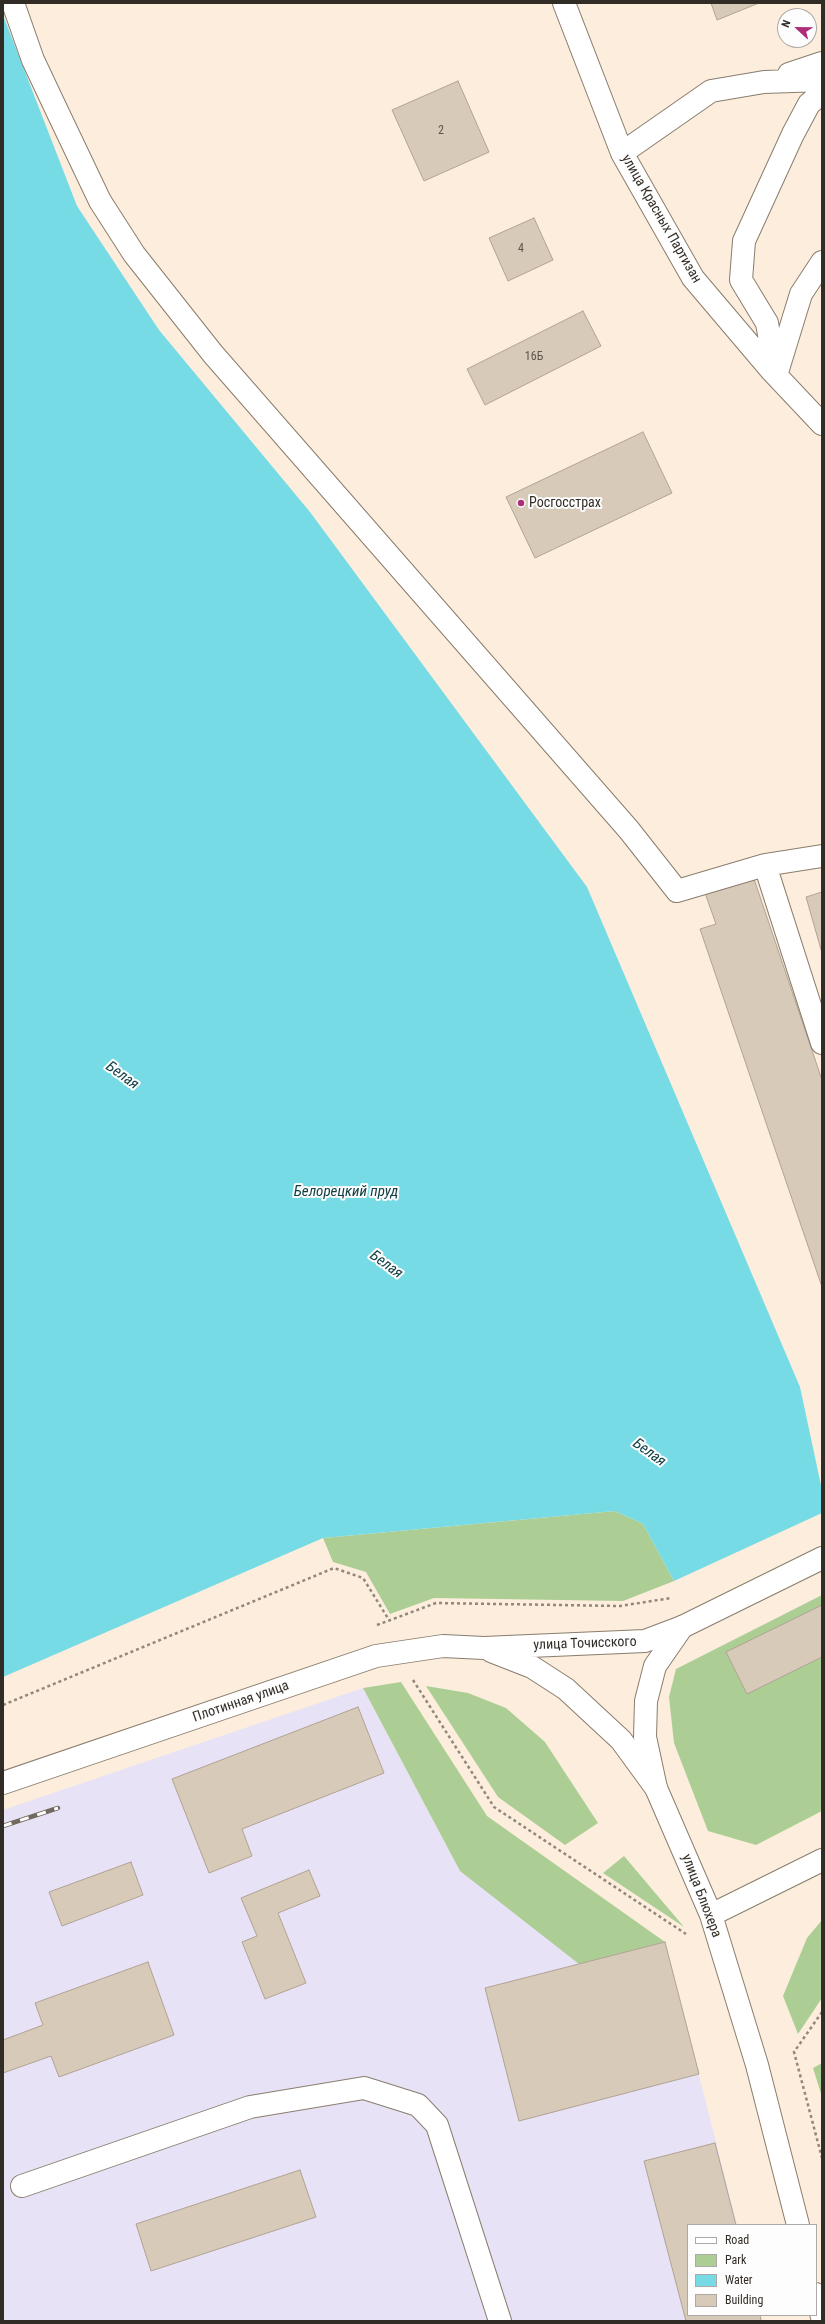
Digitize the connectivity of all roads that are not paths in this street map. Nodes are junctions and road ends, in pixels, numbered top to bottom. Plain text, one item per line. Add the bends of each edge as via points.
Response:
1 (13, 3) edge
2 (564, 3) edge
3 (822, 63) edge
4 (822, 80) edge
5 (764, 82) junction
6 (822, 93) edge
7 (622, 153) junction
8 (822, 262) edge
9 (777, 376) junction
10 (822, 424) edge
11 (822, 856) edge
12 (765, 865) junction
13 (822, 1043) edge
14 (822, 1558) edge
15 (682, 1627) junction
16 (484, 1648) junction
17 (3, 1783) edge
18 (656, 1788) junction
19 (822, 1860) edge
20 (711, 1915) junction
21 (22, 2186) dead end
22 (798, 2224) edge
23 (817, 2298) edge
24 (822, 2318) edge
25 (500, 2321) edge

1 - 12 street via 33,60 100,201 134,254 213,354 629,830 677,891
2 - 7 street, улица Красных Партизан
3 - 5 street
4 - 5 street
5 - 7 street via 711,91
6 - 9 street via 809,104 793,134 744,241 741,280 767,323
7 - 9 street, улица Красных Партизан via 693,278
8 - 9 street via 801,294
9 - 10 street, улица Красных Партизан
11 - 12 street
12 - 13 street
14 - 15 street, улица Точисского
15 - 16 street, улица Точисского via 645,1641
15 - 18 street, улица Точисского via 655,1666 646,1701 645,1737
16 - 17 street, Плотинная улица via 443,1646 376,1656
16 - 18 street, улица Блюхера via 532,1667 566,1689 621,1740
18 - 20 street, улица Блюхера
19 - 20 street
20 - 22 street, улица Блюхера via 757,2065
21 - 25 street via 250,2107 364,2088 418,2105 437,2125
23 - 24 street

